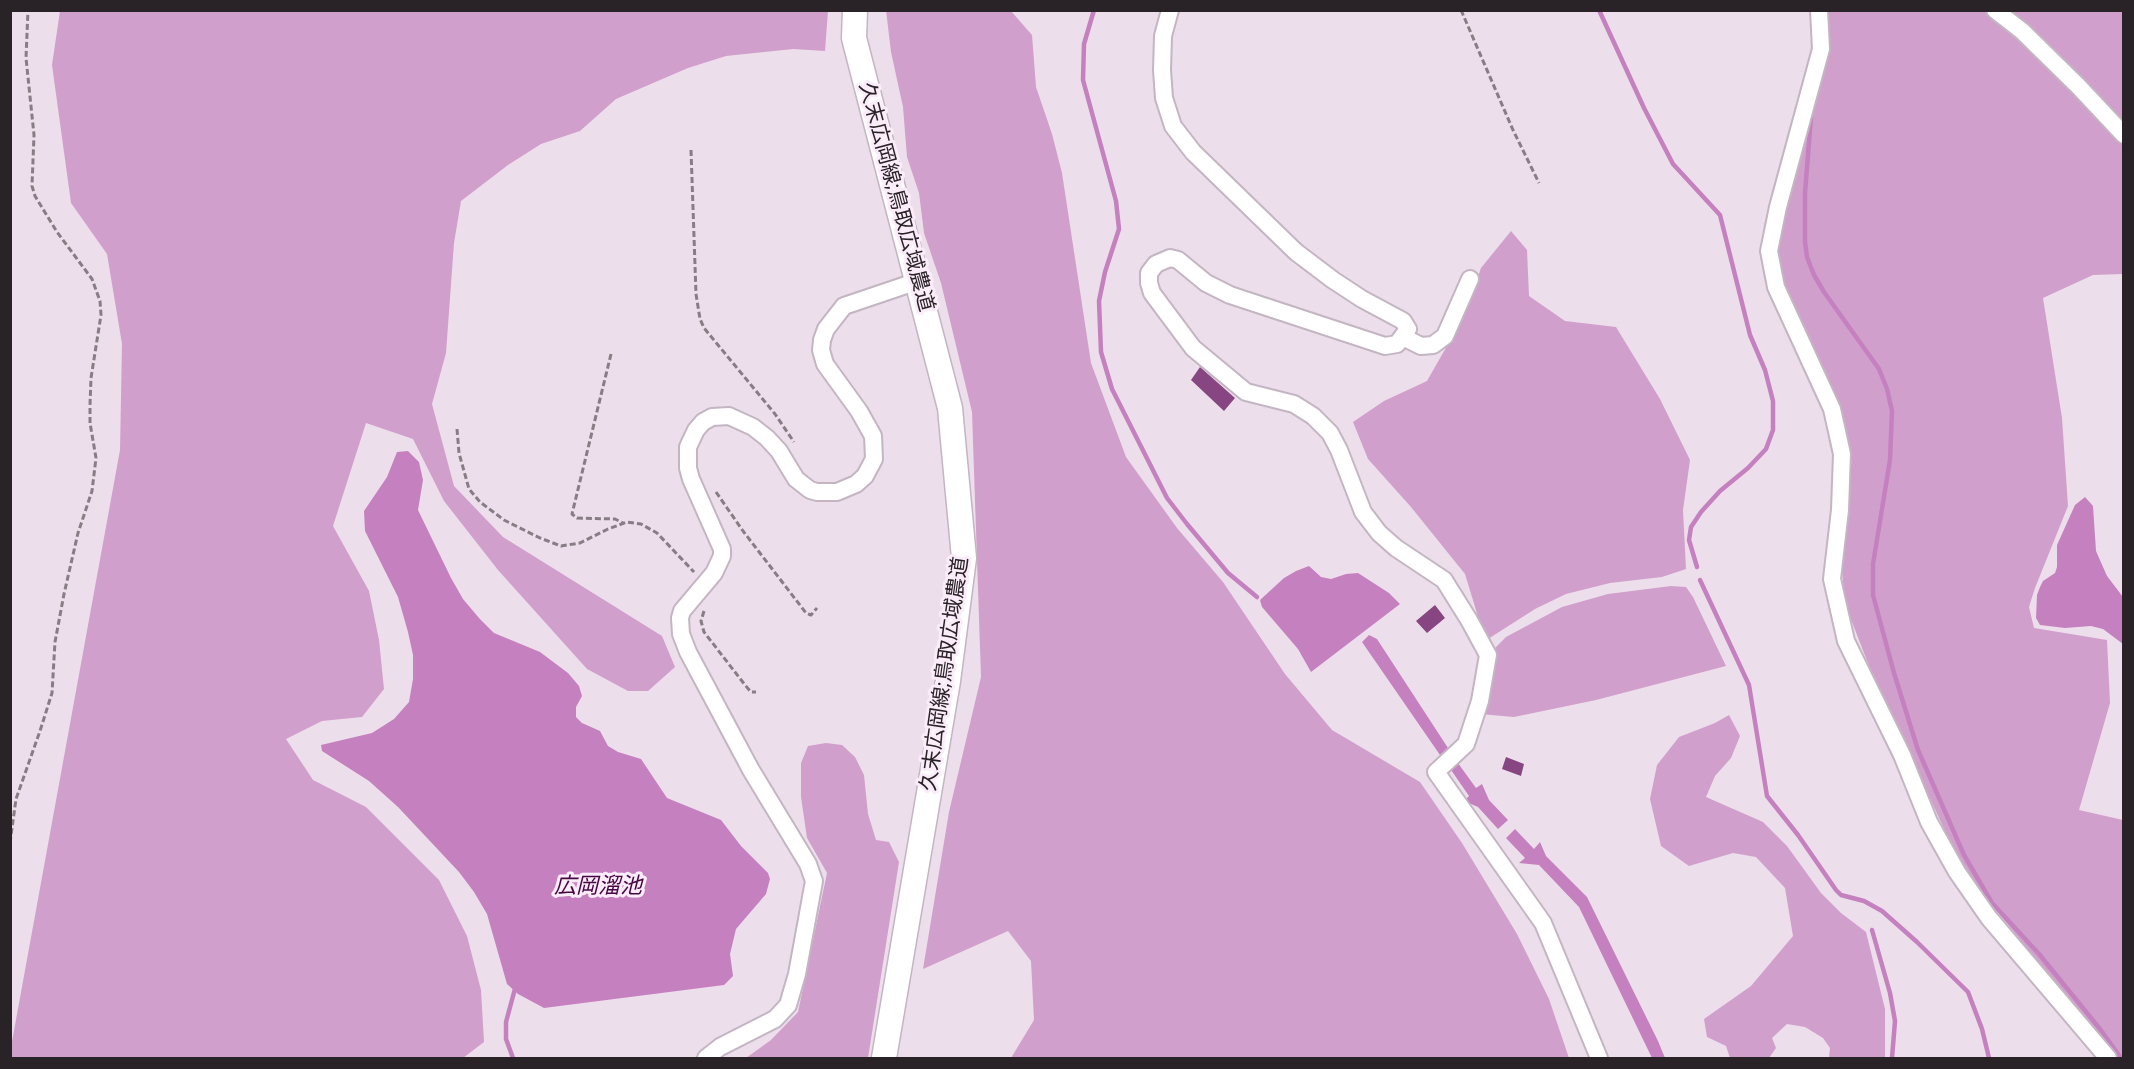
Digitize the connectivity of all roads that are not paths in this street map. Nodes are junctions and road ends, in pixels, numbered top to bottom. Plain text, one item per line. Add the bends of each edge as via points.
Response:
1 (855, 10) edge
2 (1170, 10) edge
3 (1819, 10) edge
4 (1995, 10) edge
5 (2124, 135) edge
6 (1470, 279) dead end
7 (918, 281) junction
8 (1403, 337) junction
9 (706, 1059) edge
10 (884, 1059) edge
11 (1599, 1059) edge
12 (2108, 1059) edge

1 - 7 street, 久末広岡線;鳥取広域農道 via 854,38
2 - 8 street via 1163,36 1162,70 1164,98 1173,126 1193,152 1296,252 1362,299 1403,321 1408,329
3 - 12 street via 1821,49 1769,251 1776,287 1832,409 1842,454 1832,579 1846,641 1902,755 1929,822 1957,872 1989,918
4 - 5 street via 2022,30
6 - 8 street via 1445,336 1433,345 1421,346
7 - 9 street via 844,306 822,340 825,364 873,436 874,459 856,484 837,492 810,490 796,479 767,438 729,416 703,422 688,447 688,468 722,556 714,573 682,611 681,634 814,881 788,1005 775,1019 720,1047
7 - 10 street, 久末広岡線;鳥取広域農道 via 950,408 964,558 948,681
8 - 11 street via 1397,344 1385,346 1230,295 1206,283 1178,260 1162,260 1149,273 1152,293 1193,348 1246,392 1294,404 1330,433 1363,512 1396,548 1444,580 1469,620 1488,656 1480,701 1466,744 1436,772 1543,923

